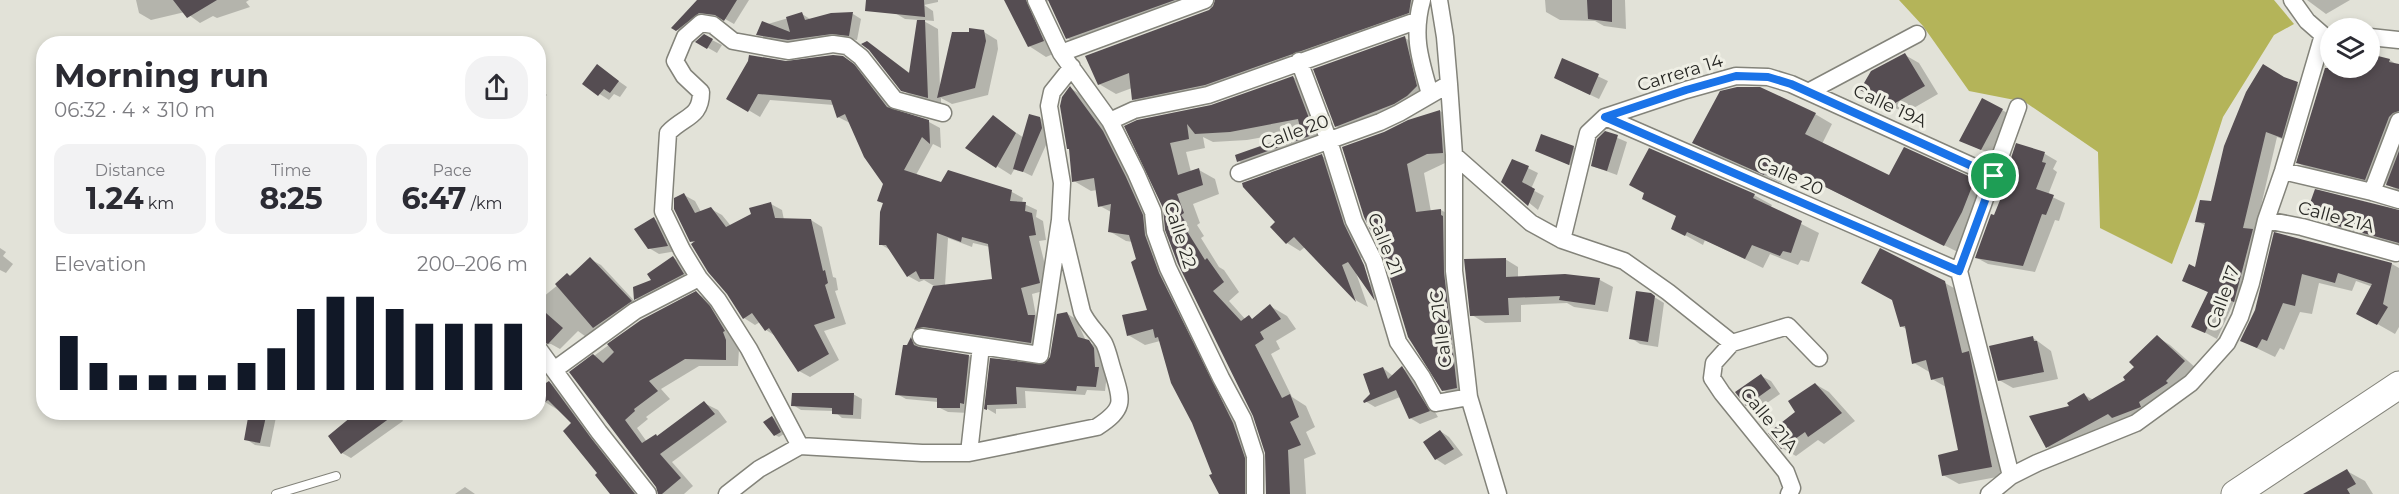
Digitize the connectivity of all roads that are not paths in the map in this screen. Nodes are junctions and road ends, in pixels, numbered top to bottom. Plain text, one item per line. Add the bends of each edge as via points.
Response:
1 (1036, 0) edge
2 (1205, 0) edge
3 (1422, 0) edge
4 (1438, 0) edge
5 (2292, 0) edge
6 (1416, 21) junction
7 (2320, 30) edge
8 (1917, 34) dead end
9 (2380, 38) edge
10 (2399, 40) edge
11 (1061, 52) junction
12 (2320, 57) edge
13 (1299, 61) junction
14 (1072, 67) junction
15 (1768, 77) joint
16 (1449, 84) junction
17 (1810, 91) junction
18 (1430, 94) junction
19 (2018, 107) dead end
20 (943, 113) dead end
21 (1605, 117) junction
22 (1110, 121) junction
23 (2399, 121) edge
24 (1329, 141) junction
25 (1454, 156) junction
26 (2283, 171) junction
27 (1239, 173) dead end
28 (1994, 176) junction
29 (2372, 192) junction
30 (2399, 200) edge
31 (1060, 220) junction
32 (2266, 220) junction
33 (1562, 240) junction
34 (2396, 253) dead end
35 (1959, 271) junction
36 (699, 278) junction
37 (921, 337) dead end
38 (1732, 344) junction
39 (981, 346) junction
40 (1819, 358) dead end
41 (546, 359) edge
42 (554, 370) junction
43 (2399, 385) edge
44 (1469, 397) junction
45 (800, 446) junction
46 (969, 453) junction
47 (336, 476) dead end
48 (2011, 476) junction
49 (1791, 491) edge
50 (276, 494) edge
51 (648, 494) edge
52 (727, 494) edge
53 (1256, 494) edge
54 (1498, 494) edge
55 (1989, 494) edge
56 (2235, 494) edge

1 - 11 street, Calle 22
2 - 11 street
3 - 6 street
4 - 16 street
5 - 7 street, Calle 17 via 2307,21
6 - 13 street
6 - 18 street via 1417,47
8 - 17 street
9 - 10 street
11 - 14 street, Calle 22
12 - 26 street, Calle 17
13 - 22 street via 1208,95 1134,110
13 - 24 street, Calle 21
14 - 22 street, Calle 22
14 - 31 street via 1052,93 1048,106 1062,183
15 - 17 street, Calle 19A
15 - 21 street, Carrera 14 via 1736,76
16 - 18 street, Calle 20
16 - 25 street, Calle 21C
17 - 28 street, Calle 19A
18 - 24 street, Calle 20 via 1399,113
19 - 28 street
20 - 36 street via 895,100 861,57 847,46 833,44 788,51 733,41 713,25 701,23 685,37 675,62 701,92 701,104 697,112 668,133 663,199 663,211
21 - 33 street via 1588,133
21 - 35 street, Calle 20
22 - 53 street, Calle 22 via 1153,212 1155,232 1168,268 1243,419 1255,456
23 - 29 street
24 - 27 street, Calle 20
24 - 44 street, Calle 21 via 1354,221 1374,261 1398,342 1436,404
25 - 33 street via 1531,223
25 - 44 street, Calle 21C via 1454,271
26 - 29 street
26 - 32 street, Calle 17
28 - 35 street
29 - 30 street
31 - 39 street via 1041,355
31 - 46 street via 1082,312 1104,344 1121,398 1117,410 1097,427
32 - 34 street, Calle 21A
32 - 48 street, Calle 17 via 2240,317 2228,343 2191,383 2136,423
33 - 38 street via 1624,261
35 - 48 street
36 - 42 street via 635,312
36 - 45 street via 749,349
37 - 39 street
38 - 40 street via 1788,326
38 - 49 street, Calle 21A via 1714,363 1712,378 1786,472
39 - 46 street
41 - 42 street
42 - 51 street
43 - 56 main road
44 - 54 street, Calle 21C
45 - 46 street
45 - 52 street via 759,469
47 - 50 lane
48 - 55 street, Calle 17

